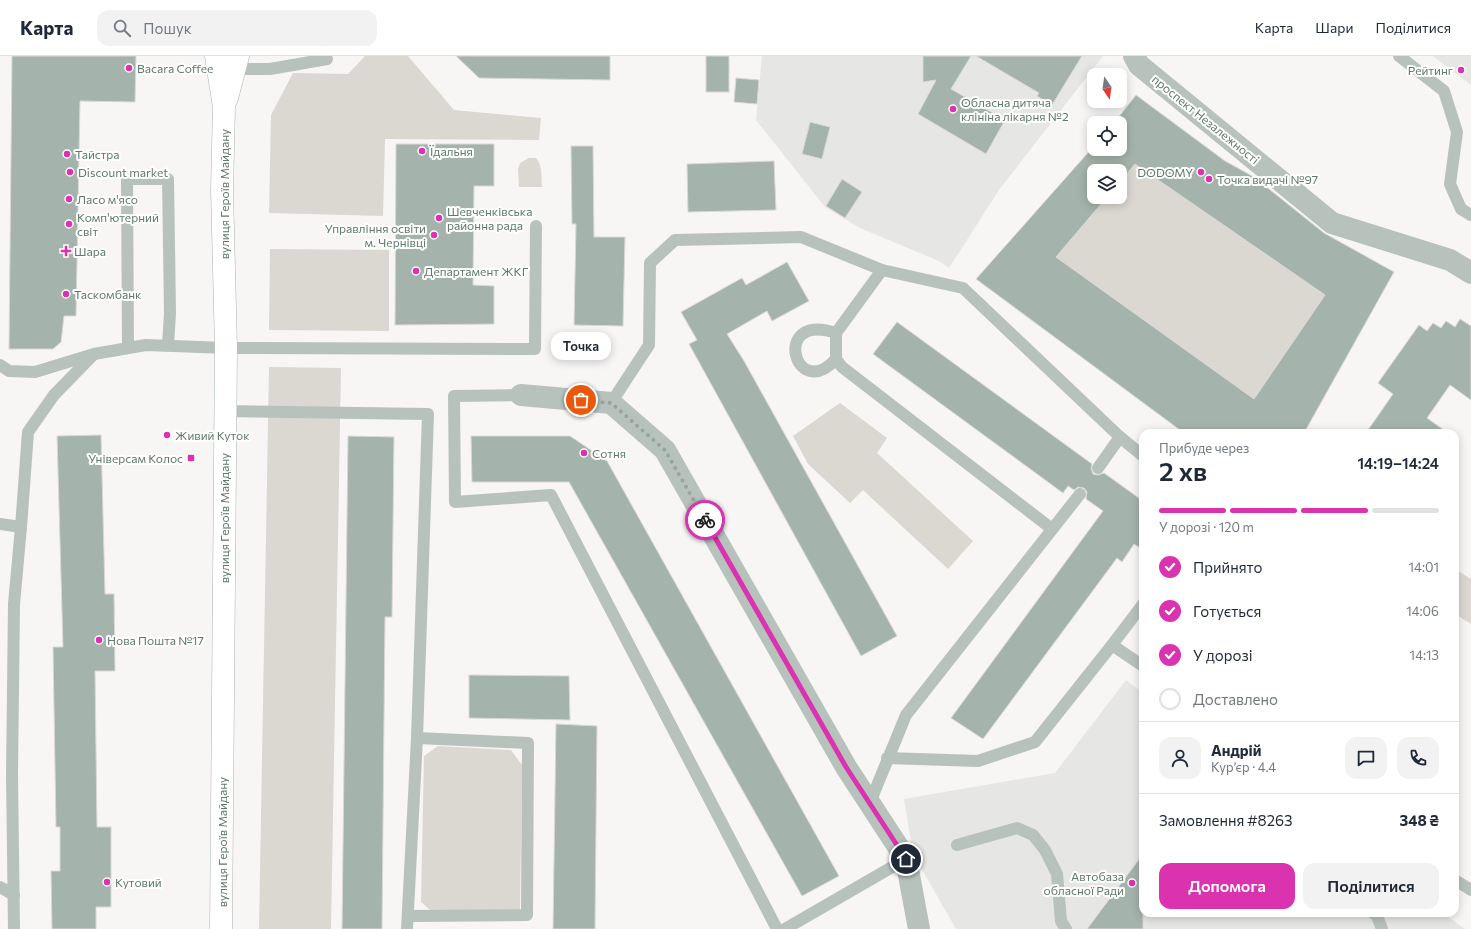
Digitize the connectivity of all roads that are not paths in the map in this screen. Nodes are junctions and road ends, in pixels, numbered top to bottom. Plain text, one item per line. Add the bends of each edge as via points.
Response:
1 (216, 56) edge
2 (1134, 56) edge
3 (1399, 56) edge
4 (327, 59) dead end
5 (236, 63) edge
6 (224, 107) junction
7 (1471, 215) edge
8 (536, 226) dead end
9 (882, 270) junction
10 (1471, 273) edge
11 (836, 332) junction
12 (168, 345) junction
13 (128, 348) junction
14 (226, 348) junction
15 (94, 354) junction
16 (836, 359) junction
17 (0, 365) edge
18 (521, 396) joint
19 (611, 403) junction
20 (224, 411) junction
21 (1120, 438) junction
22 (1139, 453) edge
23 (1098, 468) dead end
24 (1080, 494) dead end
25 (0, 524) edge
26 (21, 527) junction
27 (1052, 529) junction
28 (1139, 609) edge
29 (1112, 645) junction
30 (1139, 663) edge
31 (417, 738) junction
32 (887, 758) junction
33 (0, 770) edge
34 (12, 775) junction
35 (868, 805) junction
36 (957, 845) dead end
37 (906, 859) junction
38 (1459, 882) edge
39 (0, 887) edge
40 (1471, 890) edge
41 (14, 895) junction
42 (408, 916) junction
43 (1377, 917) edge
44 (14, 929) edge
45 (221, 929) edge
46 (407, 929) edge
47 (777, 929) edge
48 (785, 929) edge
49 (919, 929) edge
50 (1066, 929) edge
51 (1382, 929) edge

1 - 6 main road
2 - 10 street, проспект Незалежності via 1139,65 1332,223 1450,260
3 - 7 lane via 1444,91 1457,132 1450,184 1461,209
4 - 5 lane via 270,69
5 - 6 main road
6 - 14 main road, вулиця Героїв Майдану via 222,190
8 - 14 lane via 535,349
9 - 11 lane
9 - 19 lane via 801,237 675,240 650,263 649,345
9 - 21 lane via 963,288
11 - 16 lane
11 - 16 lane via 823,328 808,331 799,336 795,351 799,364 809,371 823,369
12 - 13 lane
12 - 13 lane via 168,179 127,179
12 - 14 lane
13 - 15 lane
14 - 20 main road, вулиця Героїв Майдану
15 - 17 lane via 35,372 9,371
15 - 26 lane via 54,395 28,432
16 - 27 lane via 842,367
18 - 19 street
18 - 47 lane via 454,396 455,502 551,495
19 - 35 street via 665,450
20 - 31 lane via 428,414
20 - 45 main road, вулиця Героїв Майдану
21 - 22 lane
21 - 23 lane
24 - 27 lane
25 - 26 lane
26 - 34 lane via 14,604
27 - 32 lane via 906,716
28 - 29 lane
29 - 30 lane
29 - 32 lane via 1035,742 978,761
31 - 42 lane
31 - 42 lane via 528,743 527,915
32 - 35 lane
33 - 34 lane
34 - 41 lane
35 - 37 street
36 - 50 lane via 1017,828 1033,836 1045,850 1057,874 1061,921
37 - 48 lane
37 - 49 street
38 - 40 lane
39 - 41 lane
41 - 44 lane
42 - 46 lane
43 - 51 lane

